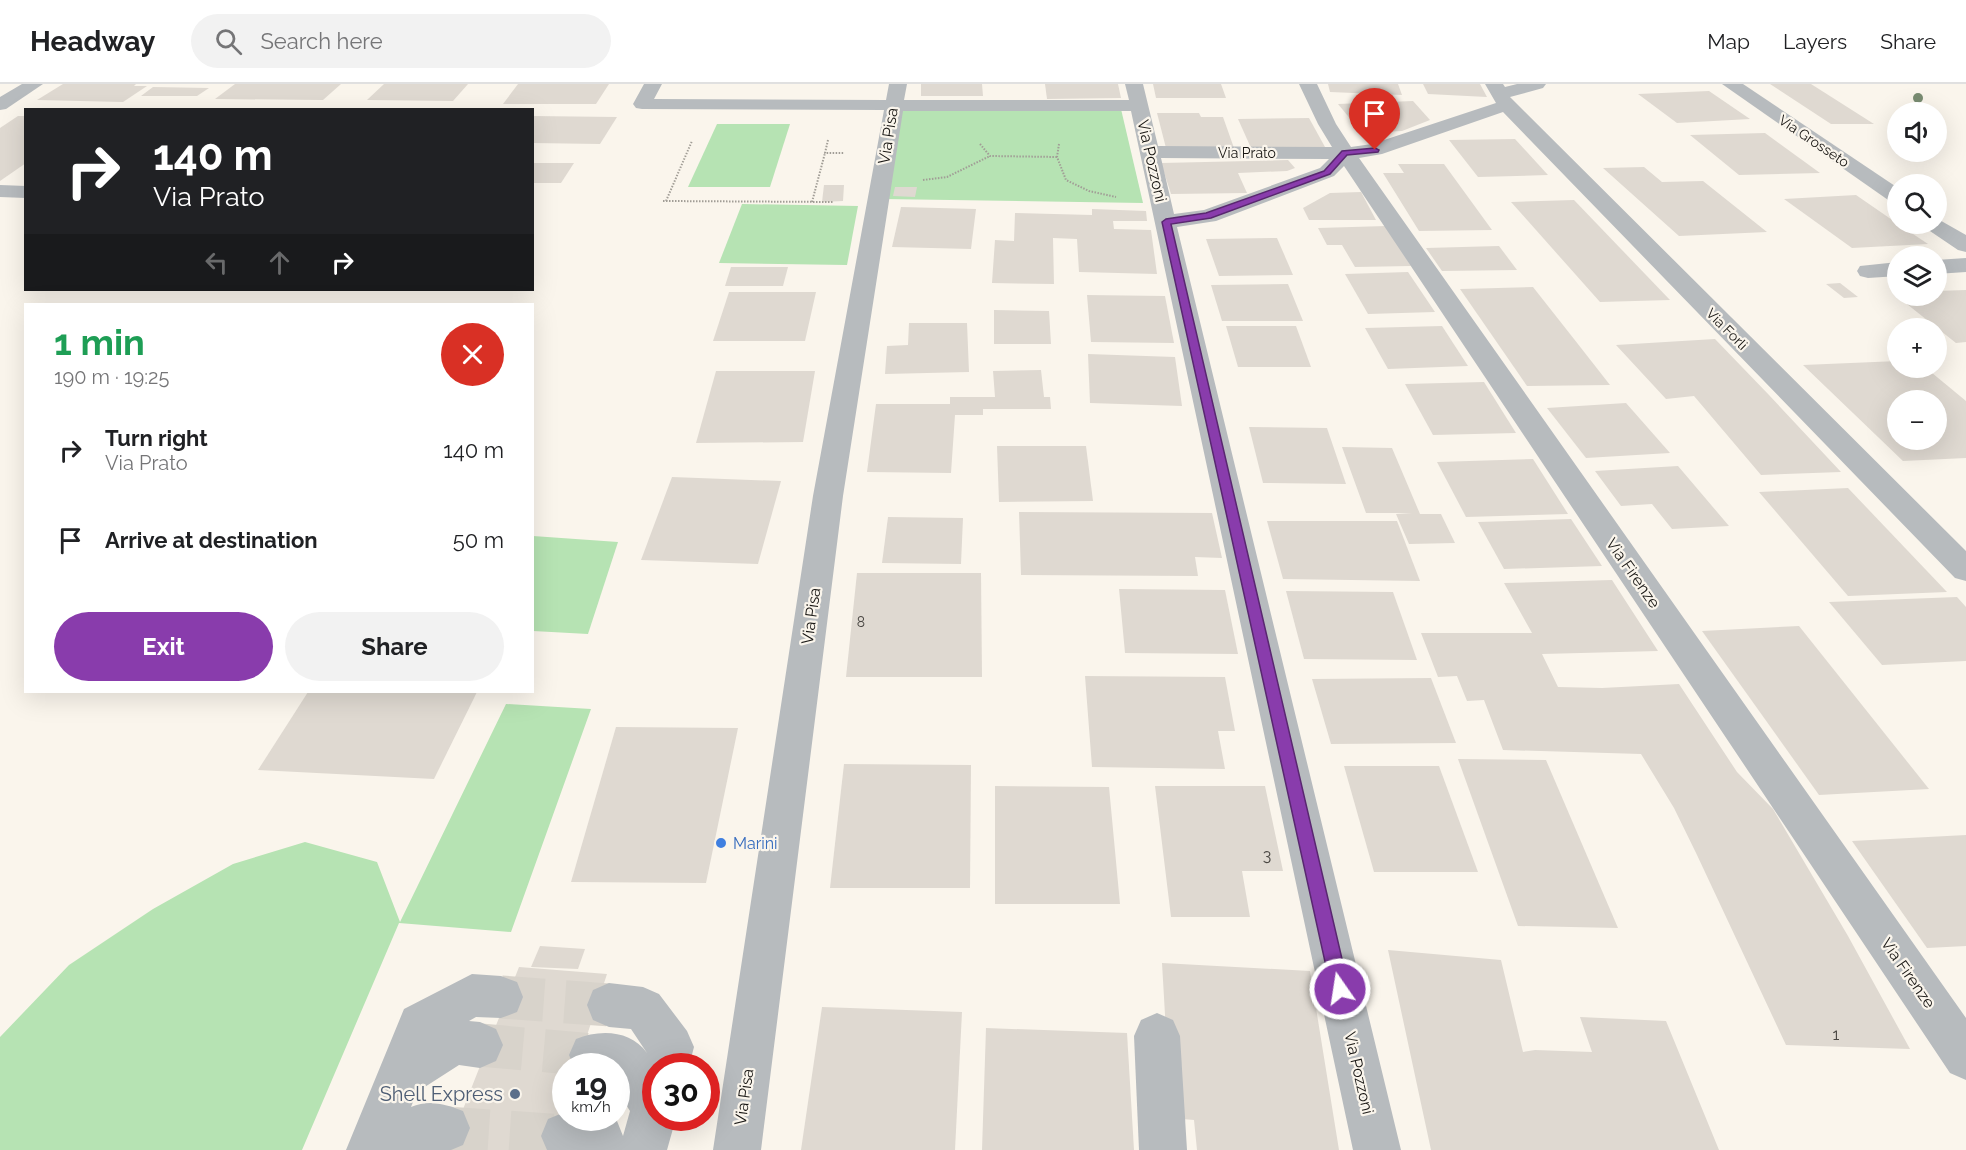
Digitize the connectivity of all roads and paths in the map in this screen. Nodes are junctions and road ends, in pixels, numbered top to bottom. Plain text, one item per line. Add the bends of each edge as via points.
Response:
1 (34, 84) edge
2 (653, 84) edge
3 (774, 84) edge
4 (1134, 84) edge
5 (1308, 84) edge
6 (1537, 84) edge
7 (1731, 84) edge
8 (895, 94) edge
9 (1500, 94) edge
10 (765, 104) junction
11 (0, 105) edge
12 (1138, 106) junction
13 (1059, 137) dead end
14 (1149, 152) junction
15 (825, 153) dead end
16 (1345, 153) junction
17 (990, 156) dead end
18 (913, 182) dead end
19 (1887, 190) edge
20 (0, 191) edge
21 (24, 192) edge
22 (1124, 197) dead end
23 (663, 201) dead end
24 (812, 202) junction
25 (818, 202) dead end
26 (1166, 222) junction
27 (1947, 232) edge
28 (1966, 245) edge
29 (1966, 265) edge
30 (1947, 266) edge
31 (1887, 270) edge
32 (1868, 271) dead end
33 (1966, 570) edge
34 (501, 997) tunnel mouth
35 (609, 1005) tunnel mouth
36 (1157, 1036) dead end
37 (480, 1045) tunnel mouth
38 (669, 1053) edge
39 (1966, 1056) edge
40 (630, 1068) edge
41 (400, 1076) junction
42 (642, 1086) edge
43 (446, 1128) tunnel mouth
44 (648, 1131) edge
45 (370, 1150) edge
46 (400, 1150) edge
47 (643, 1150) edge
48 (737, 1150) edge
49 (1163, 1150) edge
50 (1377, 1150) edge

1 - 11 street
2 - 10 street via 642,104
3 - 10 street
4 - 12 street, Via Pozzoni
5 - 16 street, Via Firenze
6 - 9 street, Via Prato
7 - 19 street, Via Grosseto
8 - 10 street
8 - 12 street
8 - 48 street, Via Pisa via 828,496
9 - 16 street, Via Prato via 1375,150
9 - 33 street, Via Forlì
12 - 14 street, Via Pozzoni
13 - 22 path via 1057,157 1066,180 1089,191
14 - 16 street, Via Prato
14 - 26 street, Via Pozzoni
15 - 24 path
16 - 26 street via 1327,172 1208,216
16 - 39 street, Via Firenze
17 - 18 path via 947,177
20 - 21 street
23 - 24 path
24 - 25 path
26 - 50 street, Via Pozzoni
27 - 28 street
29 - 30 street
31 - 32 street
34 - 41 street via 472,995 420,1024
35 - 38 street via 643,1009 671,1047
36 - 49 street
37 - 41 street via 454,1042
40 - 42 street
41 - 45 street
43 - 46 street via 422,1126
44 - 47 street

